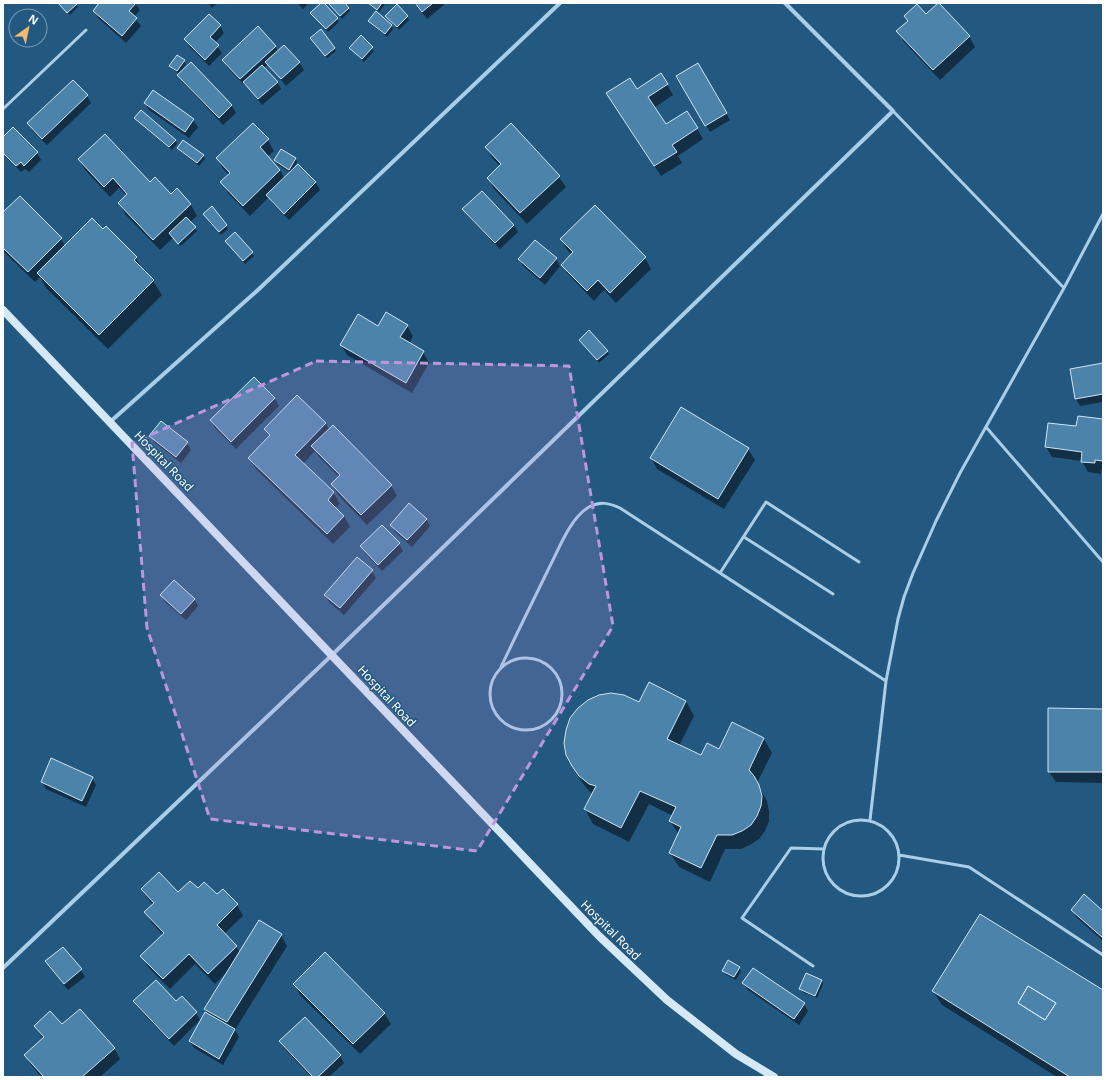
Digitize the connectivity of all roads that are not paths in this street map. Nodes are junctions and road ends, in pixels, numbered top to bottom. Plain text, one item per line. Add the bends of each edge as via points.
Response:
1 (560, 3) edge
2 (785, 3) edge
3 (86, 30) dead end
4 (3, 110) edge
5 (893, 111) junction
6 (1103, 214) edge
7 (1064, 288) junction
8 (3, 310) edge
9 (110, 422) junction
10 (986, 426) junction
11 (744, 537) junction
12 (859, 562) dead end
13 (1103, 562) edge
14 (720, 573) junction
15 (833, 594) dead end
16 (332, 655) junction
17 (501, 667) junction
18 (886, 681) junction
19 (870, 820) junction
20 (824, 848) junction
21 (899, 855) junction
22 (1103, 955) edge
23 (813, 966) dead end
24 (3, 968) edge
25 (774, 1077) edge

1 - 9 street via 258,289
2 - 5 street
3 - 4 lane
5 - 7 lane
5 - 16 street
6 - 7 lane
7 - 10 lane
8 - 9 street, Hospital Road
9 - 16 street, Hospital Road
10 - 13 lane
10 - 18 lane via 945,502 912,573 898,619
11 - 12 lane via 766,502
11 - 14 lane
11 - 15 lane
14 - 17 lane via 620,508 611,504 595,504 582,512 571,526
14 - 18 lane
16 - 24 street
16 - 25 street, Hospital Road via 599,936 667,1000 736,1054
17 - 17 lane via 490,689 490,702 503,723 514,729 527,731 540,729 550,722 563,700 558,675 538,660 525,658 513,660
18 - 19 lane
19 - 20 lane via 858,819 836,828 828,837
19 - 21 lane via 890,833
20 - 21 lane via 823,861 826,872 841,890 852,895 864,896 886,887 894,878
20 - 23 lane via 791,848 742,918
21 - 22 lane via 969,867

